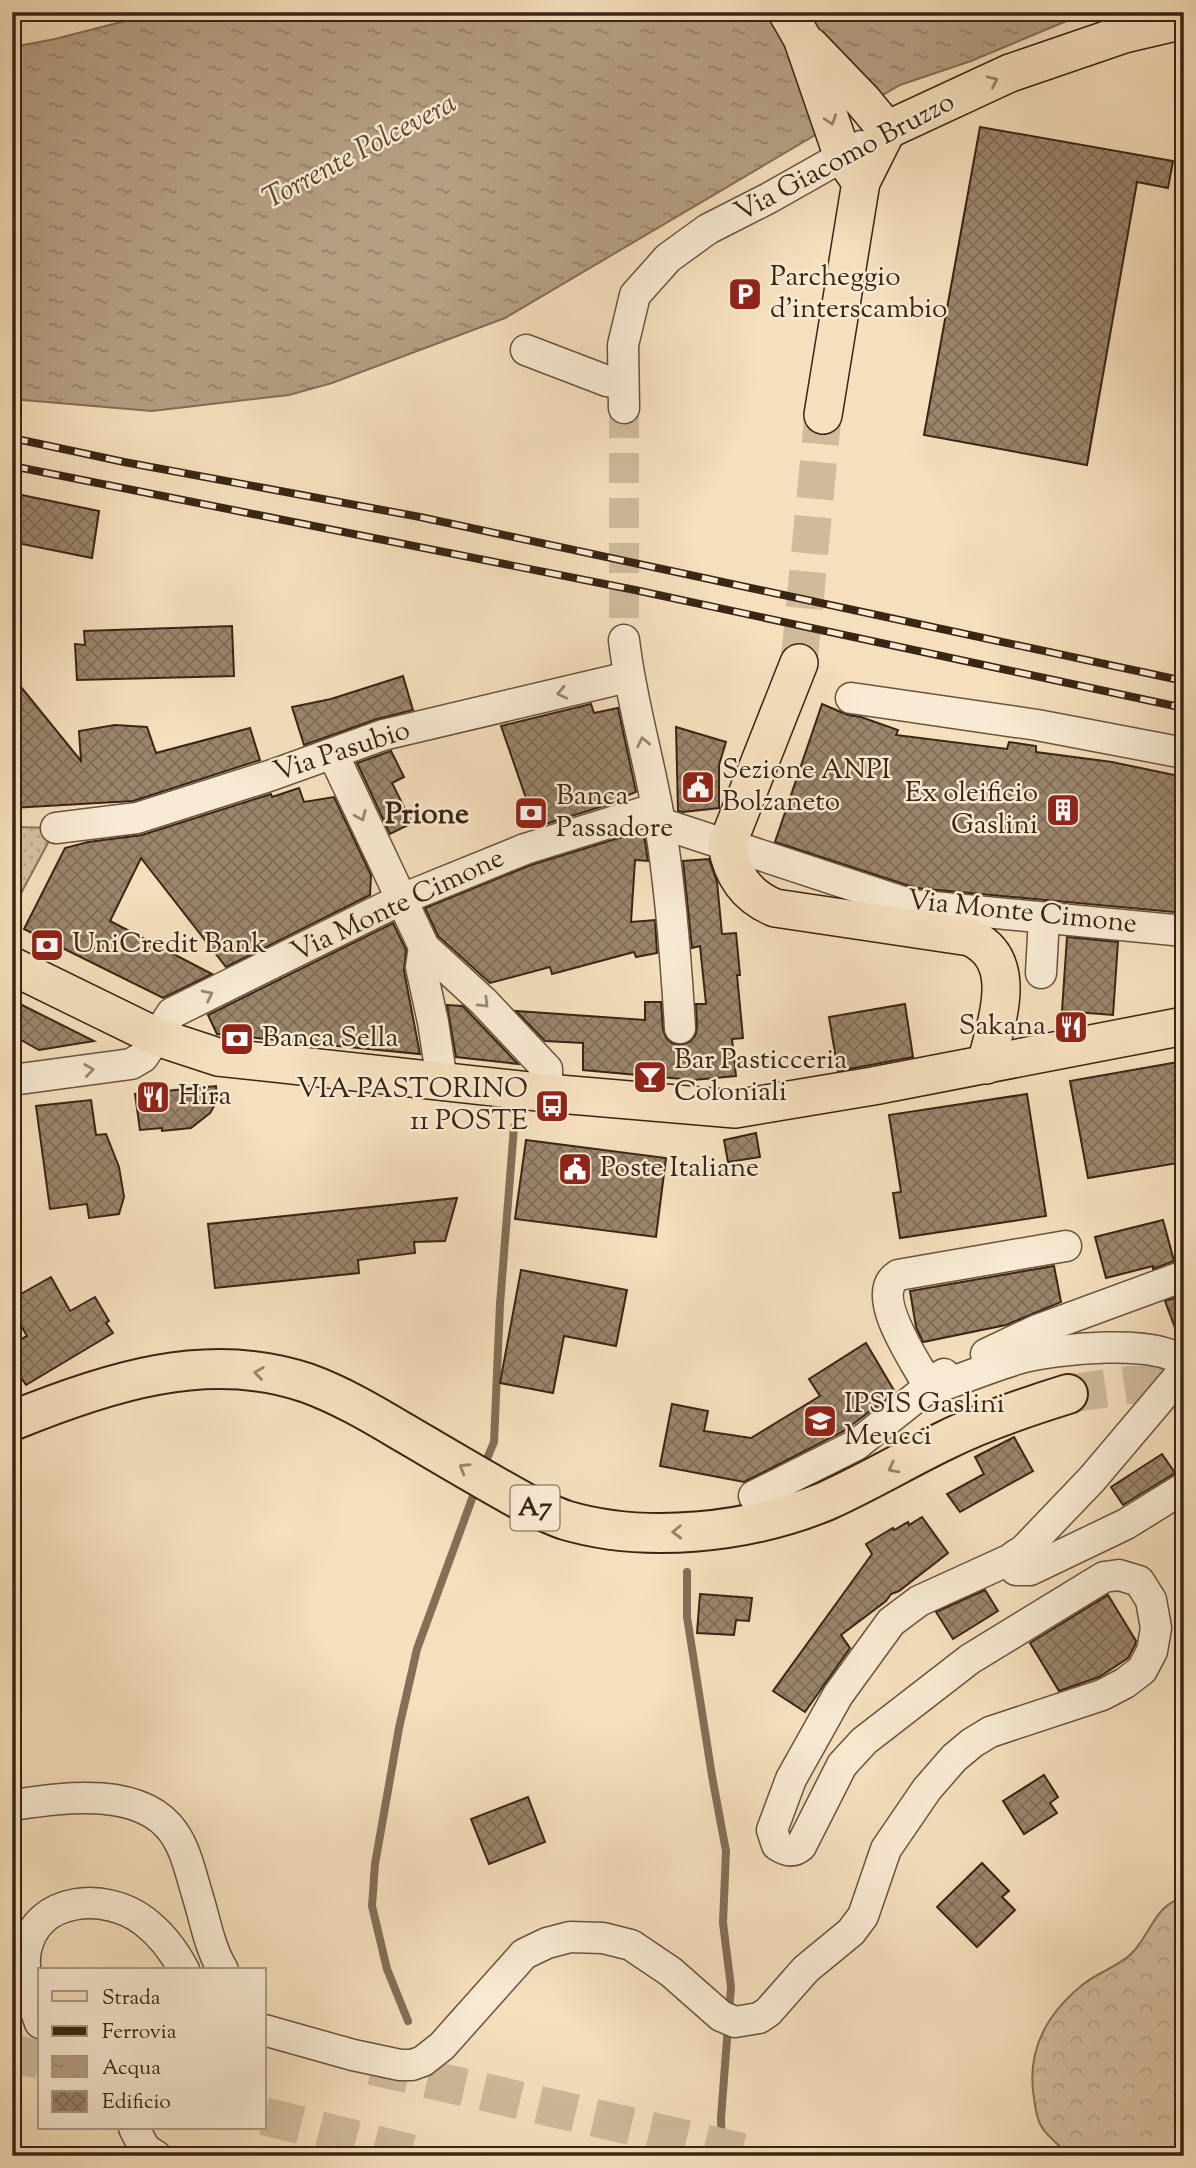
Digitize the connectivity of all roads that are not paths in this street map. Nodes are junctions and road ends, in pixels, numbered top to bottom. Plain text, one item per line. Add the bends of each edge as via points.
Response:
1 (1184, 20) edge
2 (794, 25) edge
3 (887, 131) junction
4 (852, 169) junction
5 (526, 350) dead end
6 (823, 415) tunnel mouth
7 (624, 639) tunnel mouth
8 (799, 663) tunnel mouth
9 (628, 677) junction
10 (850, 698) dead end
11 (1184, 753) edge
12 (333, 754) junction
13 (658, 815) junction
14 (56, 828) dead end
15 (735, 847) junction
16 (402, 899) junction
17 (1044, 918) junction
18 (1184, 931) edge
19 (424, 947) junction
20 (12, 965) edge
21 (1041, 973) dead end
22 (1184, 1026) edge
23 (680, 1028) dead end
24 (157, 1037) junction
25 (986, 1065) junction
26 (12, 1080) edge
27 (442, 1081) junction
28 (547, 1093) junction
29 (1066, 1246) dead end
30 (1184, 1276) edge
31 (929, 1387) junction
32 (1069, 1394) tunnel mouth
33 (12, 1421) edge
34 (1184, 1488) edge
35 (754, 1496) dead end
36 (1016, 1555) junction
37 (12, 1805) edge
38 (183, 1968) edge
39 (222, 1968) edge
40 (38, 2017) edge
41 (276, 2033) edge
42 (135, 2130) edge
43 (156, 2156) edge

3 -> 1 main road, Via Giacomo Bruzzo via 1010,73 1124,34
2 - 3 main road
2 -> 4 main road
3 - 4 main road
4 - 5 street, Via Giacomo Bruzzo via 708,229 668,258 635,295 623,345 624,396 607,381
4 - 6 main road
7 - 9 street
8 - 15 main road
9 -> 12 street, Via Pasubio via 383,735
13 -> 9 street
10 - 11 street via 1037,724
12 - 14 street, Via Pasubio via 136,818
12 -> 16 street
13 - 15 street, Via Monte Cimone
13 - 16 street, Via Monte Cimone via 525,849
13 - 23 street
15 - 17 street, Via Monte Cimone via 912,905
15 - 25 main road via 732,868 744,887 775,908 970,937 991,951 1002,974 1001,998
16 - 19 street
24 -> 16 street, Via Monte Cimone via 172,1013
17 - 18 street, Via Monte Cimone
17 - 21 street
19 - 27 street via 421,967
19 -> 28 street via 547,1069
20 - 24 main road
22 - 25 main road
26 -> 24 street, Via Monte Cimone via 131,1064 143,1058
24 - 27 main road via 218,1057
25 - 28 main road via 735,1109
27 - 28 main road
29 - 31 street via 892,1279 886,1300
30 - 31 street via 1037,1330 935,1379
31 - 35 street via 856,1445
31 - 36 street via 1022,1357 1094,1348 1150,1349 1170,1353 1184,1364 1180,1375 1092,1479
32 -> 33 highway, A7 via 946,1440 823,1502 741,1525 664,1532 593,1527 530,1506 336,1395 281,1376 221,1369 155,1374 110,1385
34 - 36 street via 1126,1524 1030,1570 1016,1570
36 - 41 street via 919,1601 891,1622 838,1695 791,1779 772,1830 777,1845 789,1851 801,1846 842,1765 864,1741 970,1658 1104,1577 1119,1575 1139,1581 1151,1600 1156,1628 1142,1670 1102,1695 990,1732 954,1758 886,1849 863,1916 768,2012 735,2022 721,2017 671,1972 631,1945 570,1937 524,1954 442,2046 412,2065 353,2055
37 - 39 street via 64,1797 113,1800 157,1815 174,1833 185,1856
38 - 40 street via 165,1940 130,1912 76,1903 63,1907 42,1919 26,1951
42 - 43 street via 145,2149

